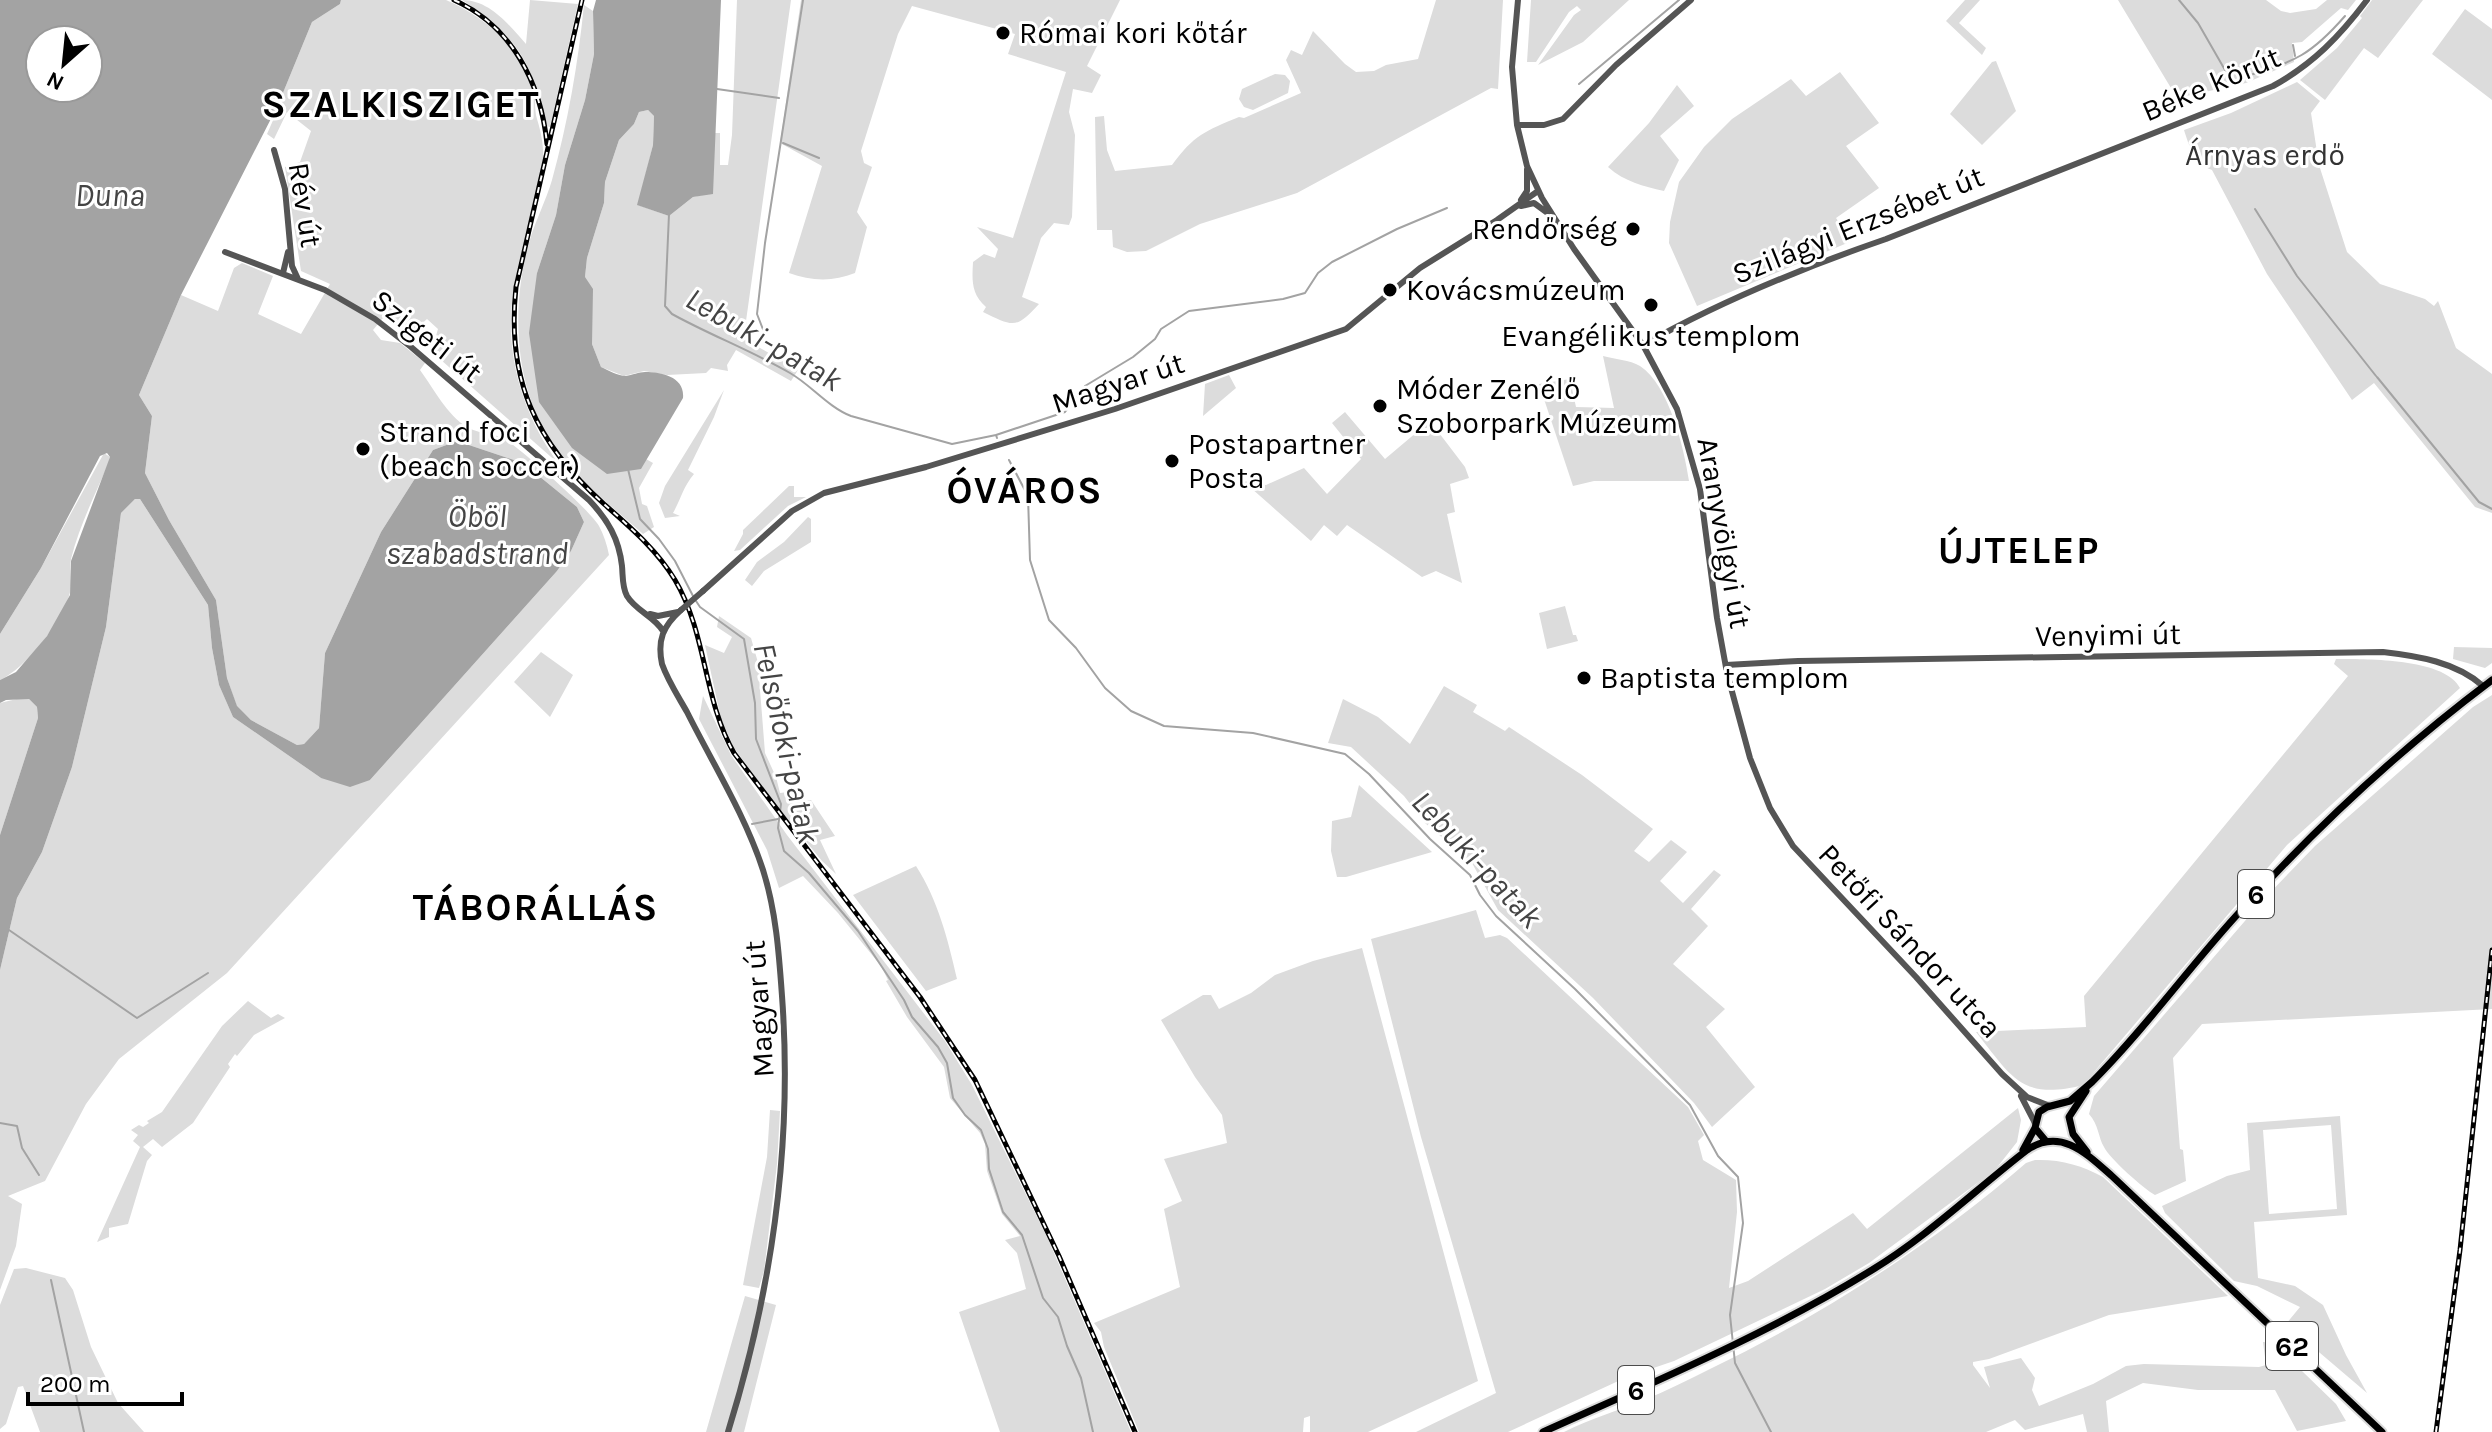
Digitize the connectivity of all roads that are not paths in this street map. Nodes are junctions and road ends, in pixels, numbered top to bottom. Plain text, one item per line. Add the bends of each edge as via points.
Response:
1 (1518, 0) edge
2 (1691, 0) edge
3 (2367, 0) edge
4 (1517, 125) junction
5 (1531, 126) junction
6 (1519, 136) junction
7 (274, 150) dead end
8 (2093, 156) joint
9 (1527, 166) junction
10 (1538, 191) junction
11 (1514, 209) junction
12 (1555, 219) junction
13 (290, 244) junction
14 (225, 252) dead end
15 (283, 273) junction
16 (298, 279) junction
17 (1643, 345) junction
18 (679, 611) junction
19 (656, 618) junction
20 (667, 623) junction
21 (663, 631) junction
22 (1726, 665) junction
23 (2492, 680) edge
24 (2483, 686) junction
25 (1777, 822) joint
26 (2092, 1082) junction
27 (2014, 1086) junction
28 (2053, 1106) junction
29 (2069, 1117) junction
30 (2035, 1125) junction
31 (2070, 1127) junction
32 (2045, 1140) junction
33 (2059, 1141) junction
34 (2097, 1163) junction
35 (2007, 1166) junction
36 (728, 1432) edge
37 (1543, 1432) edge
38 (2382, 1432) edge

1 - 4 street, Aranyvölgyi út via 1512,67
2 - 5 street via 1616,65 1572,112
3 - 8 street, Béke körút via 2324,52 2280,83
4 - 5 street
4 - 6 street, Aranyvölgyi út
5 - 6 street
6 - 9 street, Aranyvölgyi út
7 - 13 street, Rév út via 285,189
8 - 17 street, Szilágyi Erzsébet út via 1736,296
9 - 10 street, Aranyvölgyi út
9 - 11 street via 1527,191
10 - 11 street, Magyar út
10 - 12 street, Aranyvölgyi út
11 - 12 street via 1534,203
11 - 18 street, Magyar út, bridge via 1420,268 1346,329 1115,409 824,493 792,511
12 - 17 street, Aranyvölgyi út
13 - 15 street
13 - 16 street, Rév út
14 - 15 street, Szigeti út
15 - 16 street, Szigeti út
16 - 19 street, Szigeti út via 355,306 396,334 589,500 615,536 626,593
17 - 22 street, Aranyvölgyi út via 1677,409 1692,456
18 - 19 street
18 - 20 street, Magyar út
19 - 20 street
19 - 21 street
20 - 21 street, Magyar út
21 - 36 street, Magyar út via 665,672 763,870 781,976 787,1084 777,1217 762,1309
22 - 24 street, Venyimi út via 2383,652 2427,658
22 - 25 street, Aranyvölgyi út via 1750,758
23 - 24 main road, 6
24 - 26 main road, 6 via 2388,763 2310,837
25 - 27 street, Petőfi Sándor utca via 1809,864
26 - 28 main road, 6 via 2070,1101
26 - 29 main road, 6
27 - 28 street, Petőfi Sándor utca via 2033,1101
27 - 30 street, Petőfi Sándor utca
28 - 29 main road
28 - 30 main road, 6 via 2039,1112
29 - 31 main road
30 - 32 main road
30 - 35 main road, 6 via 2029,1142
31 - 33 main road
31 - 34 main road, 62
32 - 33 main road
32 - 35 main road, 6
33 - 34 main road, 62
34 - 38 main road, 62
35 - 37 main road, 6 via 1893,1257 1809,1307

